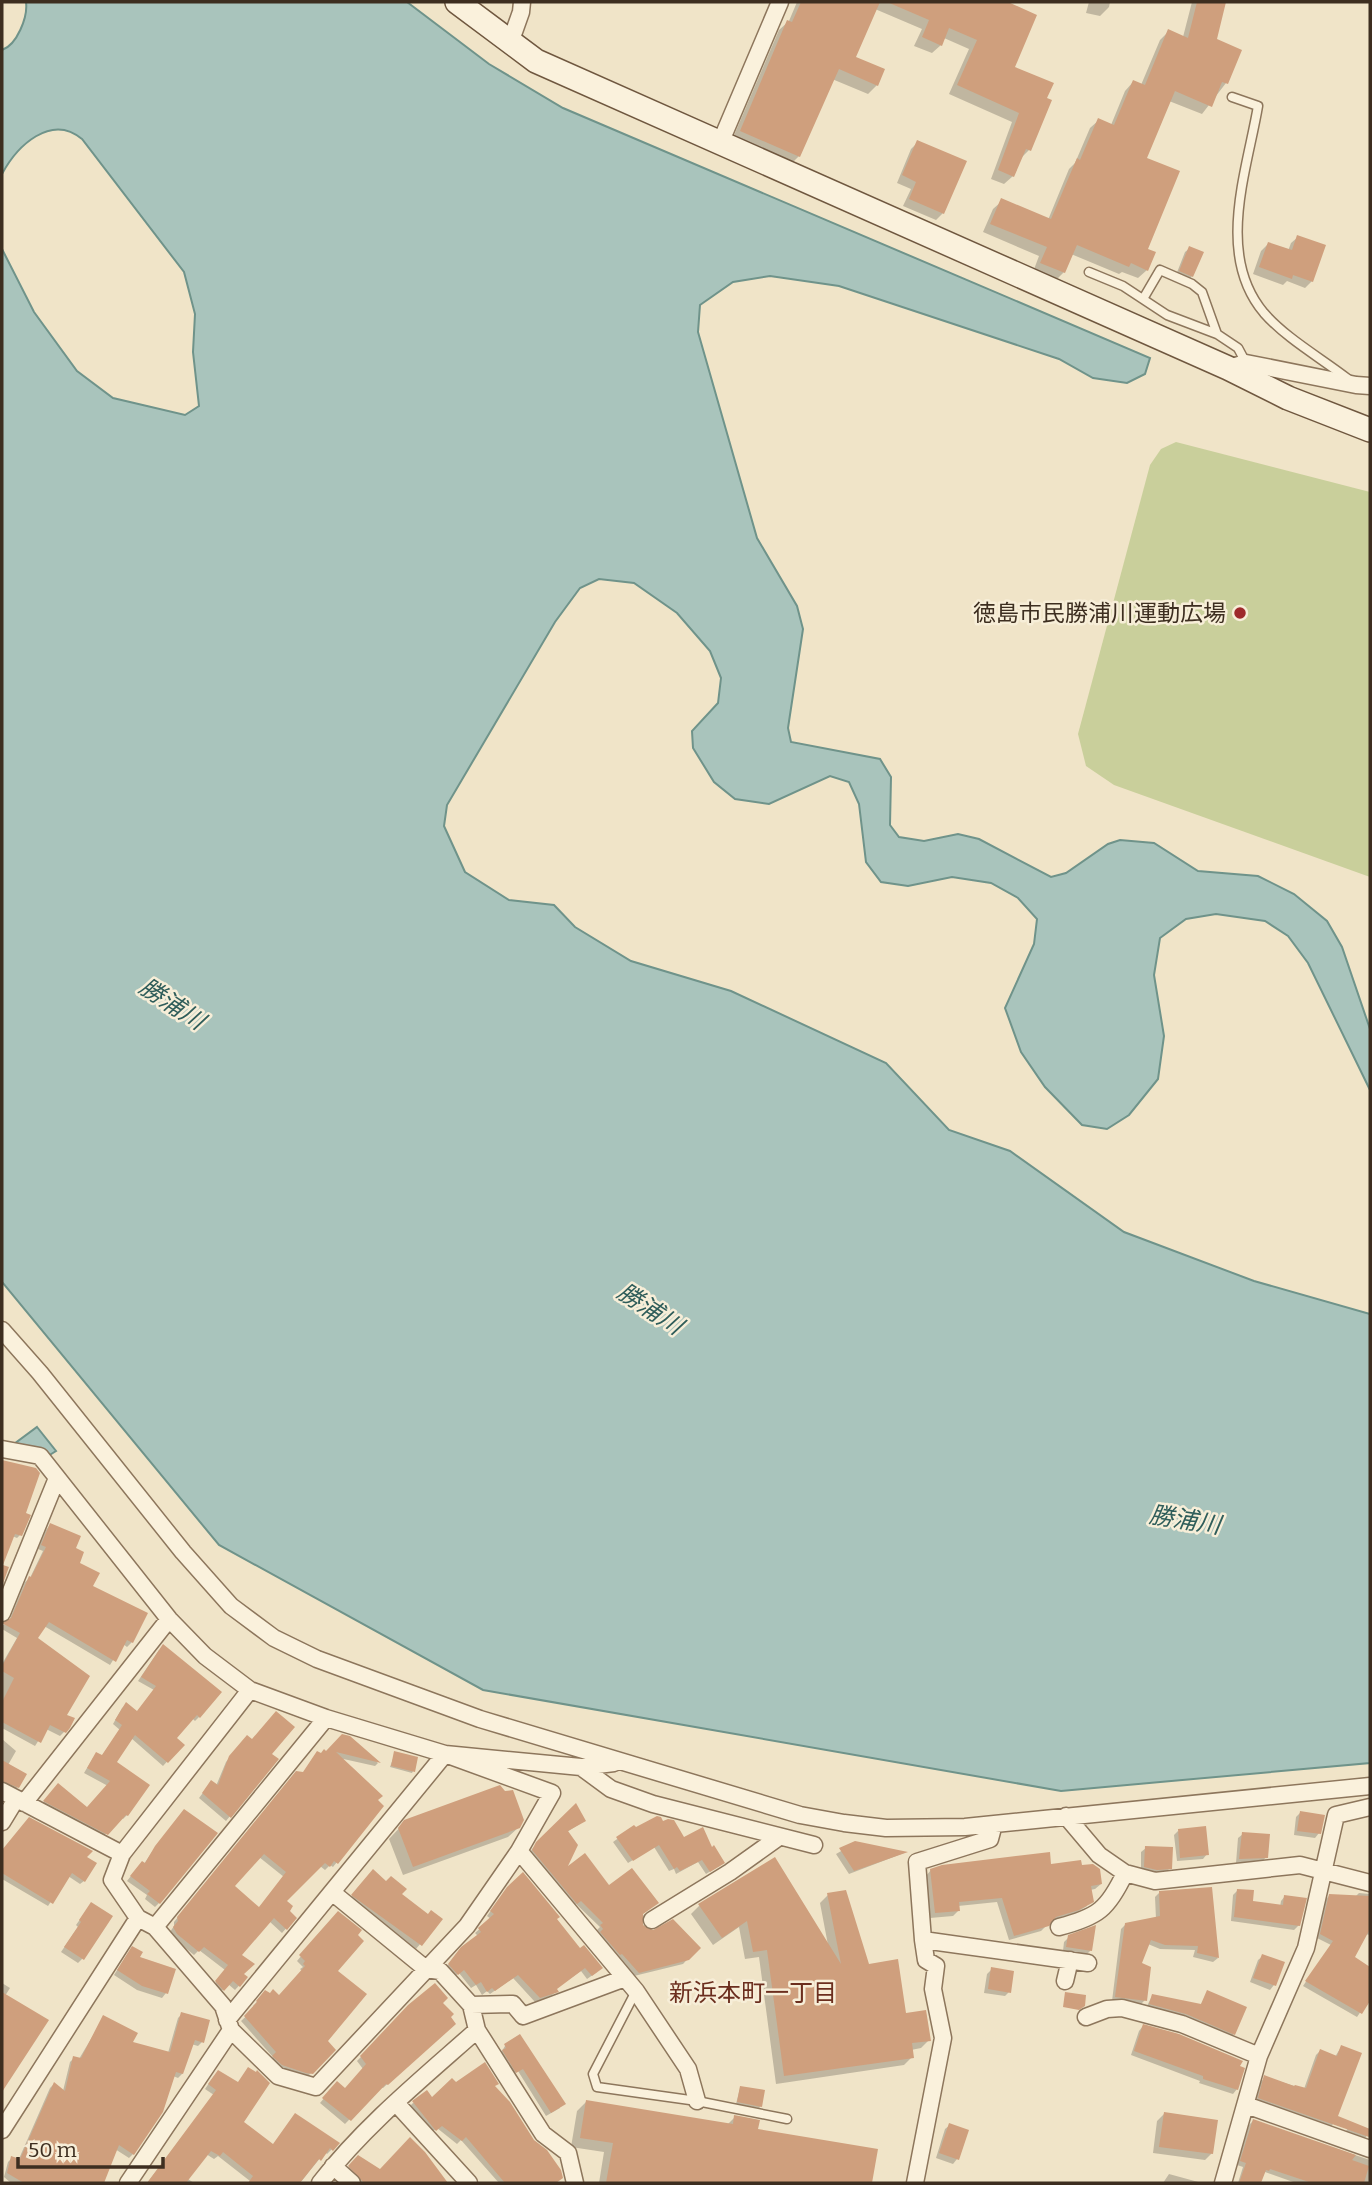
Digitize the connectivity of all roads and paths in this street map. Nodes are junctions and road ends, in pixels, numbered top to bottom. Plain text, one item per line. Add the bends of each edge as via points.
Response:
1 (457, 2) edge
2 (522, 2) edge
3 (780, 2) edge
4 (510, 43) junction
5 (1232, 97) dead end
6 (721, 141) junction
7 (1089, 272) dead end
8 (1143, 299) junction
9 (1217, 334) junction
10 (1237, 366) junction
11 (1363, 386) edge
12 (1370, 397) edge
13 (1370, 430) edge
14 (2, 1330) edge
15 (2, 1448) edge
16 (57, 1478) junction
17 (2, 1613) edge
18 (169, 1619) junction
19 (250, 1690) junction
20 (326, 1718) junction
21 (445, 1754) junction
22 (623, 1762) junction
23 (581, 1767) junction
24 (1370, 1786) edge
25 (14, 1798) edge
26 (1370, 1807) edge
27 (1066, 1816) junction
28 (2, 1822) edge
29 (994, 1824) junction
30 (779, 1837) junction
31 (814, 1845) dead end
32 (519, 1851) junction
33 (122, 1854) junction
34 (1125, 1872) junction
35 (1324, 1872) junction
36 (1370, 1883) edge
37 (333, 1893) junction
38 (138, 1918) junction
39 (652, 1920) dead end
40 (155, 1927) junction
41 (1059, 1927) dead end
42 (923, 1941) junction
43 (1070, 1961) junction
44 (1088, 1963) dead end
45 (426, 1969) junction
46 (625, 1978) junction
47 (1065, 1981) dead end
48 (636, 1991) junction
49 (471, 2005) junction
50 (1086, 2017) dead end
51 (229, 2025) junction
52 (477, 2029) junction
53 (1259, 2056) junction
54 (697, 2101) junction
55 (396, 2103) junction
56 (1246, 2105) junction
57 (788, 2119) dead end
58 (2, 2130) edge
59 (1370, 2149) edge
60 (333, 2166) junction
61 (128, 2183) edge
62 (320, 2183) edge
63 (352, 2183) edge
64 (469, 2183) edge
65 (575, 2183) edge
66 (915, 2183) edge
67 (1223, 2183) edge

1 - 4 street
2 - 4 street
3 - 6 street
4 - 6 street via 536,61
5 - 11 lane via 1258,106 1238,221 1242,273 1264,313
6 - 10 street
7 - 8 lane
8 - 9 lane via 1167,315
8 - 9 lane via 1160,270 1192,284 1202,292
9 - 10 lane via 1238,348
10 - 11 street
10 - 13 street via 1288,398
11 - 12 street
14 - 22 street via 183,1552 231,1606 274,1638 317,1659 480,1719
15 - 16 street via 40,1457
16 - 17 street
16 - 18 street
18 - 19 street via 205,1656
18 - 25 street
19 - 20 street
19 - 33 street
20 - 21 street
20 - 40 street
21 - 23 street
21 - 32 street via 552,1793
21 - 37 street
22 - 23 street
22 - 29 street via 800,1815 844,1823 886,1828
23 - 30 street via 611,1789 653,1804
24 - 27 street
25 - 28 street
25 - 33 street
26 - 35 street via 1336,1815
27 - 29 street
27 - 34 street via 1099,1855
29 - 42 street via 990,1839 916,1862
30 - 31 street
30 - 39 street
32 - 45 street via 467,1927
32 - 46 street
33 - 38 street via 112,1880
34 - 35 street via 1155,1881 1300,1865
34 - 41 street via 1103,1909 1088,1920
35 - 36 street
35 - 53 street via 1306,1948
37 - 45 street
37 - 51 street
38 - 40 street
38 - 58 street
40 - 51 street via 223,2006
42 - 43 street via 980,1956
42 - 66 street via 926,1960 936,1966 933,1989 943,2038
43 - 44 street
43 - 47 street
45 - 49 street via 440,1971
45 - 51 street via 316,2087 278,2076
46 - 48 street
46 - 49 street via 523,2016 513,2004
48 - 54 street via 688,2069
48 - 54 lane via 593,2074 597,2087
49 - 52 street
50 - 53 street via 1122,2008 1182,2024
51 - 61 street
52 - 55 street
52 - 65 street via 543,2134 568,2153
53 - 56 street
54 - 57 lane
55 - 60 street
55 - 64 street
56 - 59 street
56 - 67 street
60 - 62 street
60 - 63 street

